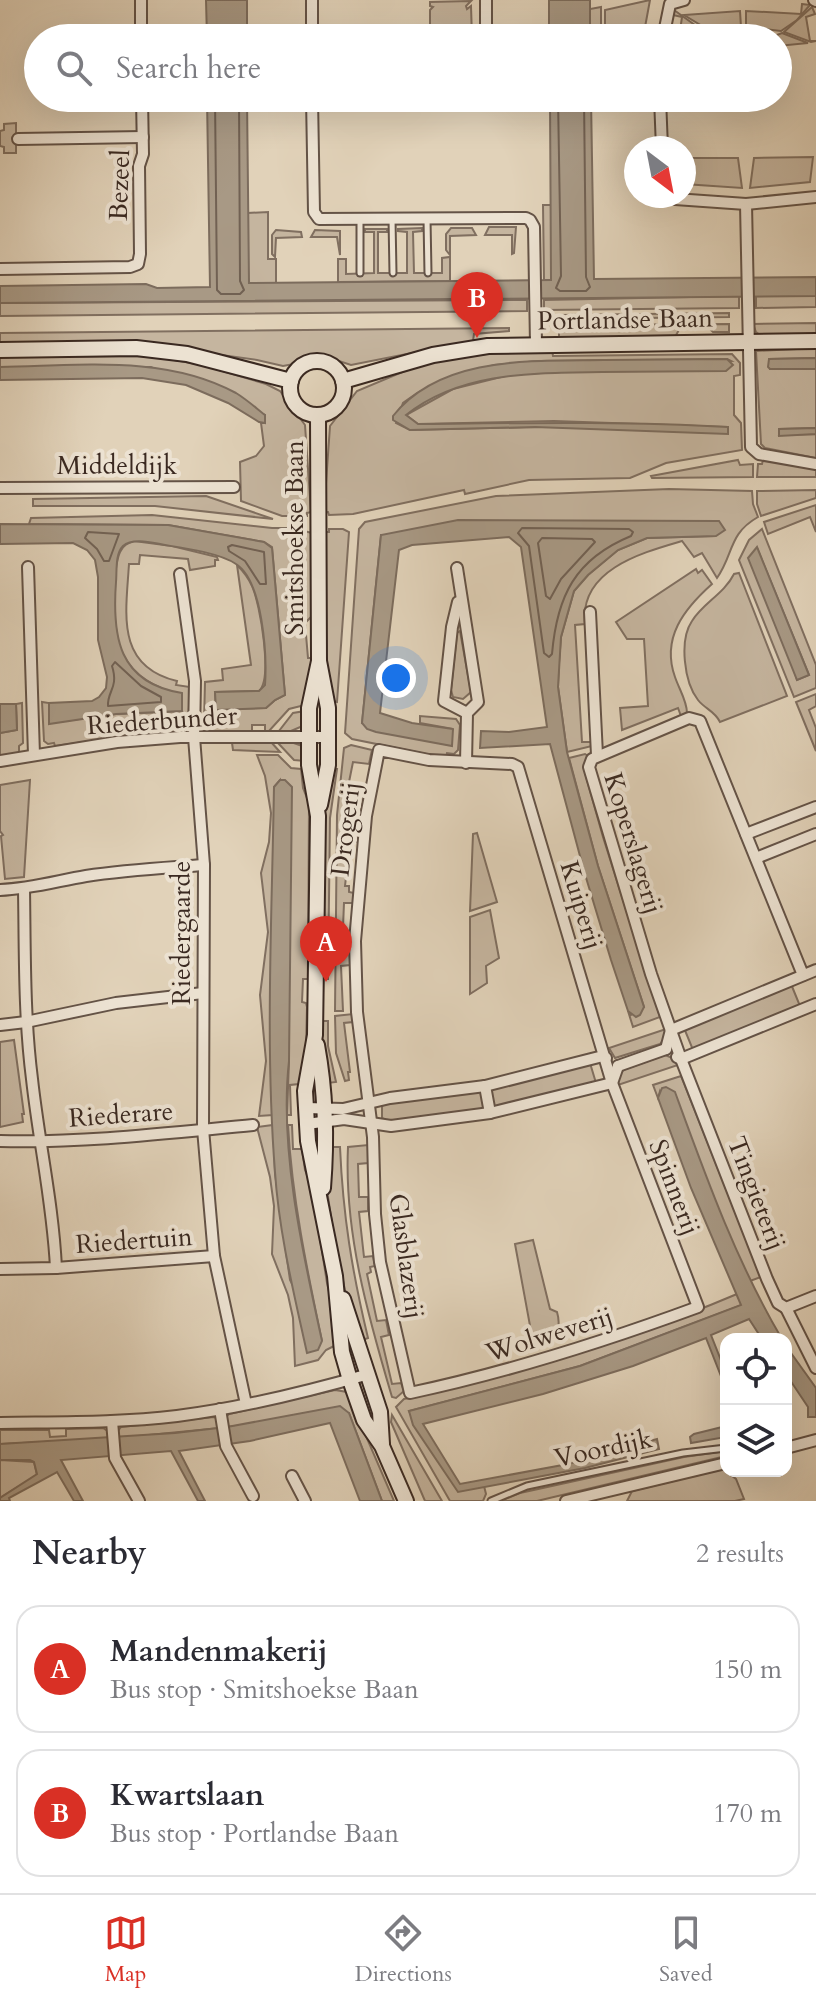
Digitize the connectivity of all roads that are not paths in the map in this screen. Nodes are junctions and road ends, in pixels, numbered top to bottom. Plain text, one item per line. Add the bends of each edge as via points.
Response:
1 (141, 0) edge
2 (312, 0) edge
3 (486, 0) edge
4 (684, 0) edge
5 (141, 24) edge
6 (312, 24) edge
7 (486, 24) edge
8 (666, 24) edge
9 (142, 112) edge
10 (312, 112) edge
11 (661, 112) edge
12 (662, 136) edge
13 (143, 137) junction
14 (18, 139) dead end
15 (816, 197) edge
16 (696, 200) edge
17 (746, 204) junction
18 (392, 219) junction
19 (427, 219) junction
20 (360, 220) junction
21 (0, 269) edge
22 (360, 273) dead end
23 (393, 273) dead end
24 (428, 273) dead end
25 (816, 341) edge
26 (748, 342) junction
27 (536, 344) junction
28 (0, 350) edge
29 (291, 381) junction
30 (343, 381) junction
31 (318, 415) junction
32 (816, 464) edge
33 (234, 487) dead end
34 (0, 488) edge
35 (28, 567) dead end
36 (457, 568) dead end
37 (180, 574) dead end
38 (460, 594) junction
39 (590, 612) dead end
40 (319, 661) junction
41 (467, 713) junction
42 (194, 737) junction
43 (309, 737) junction
44 (328, 737) junction
45 (34, 755) junction
46 (597, 755) junction
47 (0, 761) edge
48 (466, 763) junction
49 (518, 767) joint
50 (816, 807) edge
51 (318, 816) junction
52 (746, 834) junction
53 (816, 834) edge
54 (756, 858) junction
55 (204, 865) junction
56 (24, 889) junction
57 (0, 890) edge
58 (816, 970) edge
59 (803, 975) junction
60 (203, 993) junction
61 (816, 1005) edge
62 (26, 1022) junction
63 (0, 1025) edge
64 (671, 1030) junction
65 (315, 1035) junction
66 (666, 1049) junction
67 (603, 1056) junction
68 (681, 1059) junction
69 (618, 1066) junction
70 (612, 1083) junction
71 (485, 1086) junction
72 (369, 1102) junction
73 (306, 1108) junction
74 (326, 1108) junction
75 (490, 1113) junction
76 (326, 1123) junction
77 (307, 1124) junction
78 (372, 1124) junction
79 (253, 1125) dead end
80 (203, 1129) junction
81 (0, 1141) edge
82 (42, 1142) junction
83 (322, 1208) junction
84 (214, 1256) junction
85 (56, 1268) junction
86 (0, 1269) edge
87 (335, 1276) junction
88 (816, 1296) edge
89 (698, 1307) joint
90 (786, 1308) junction
91 (816, 1368) edge
92 (369, 1374) junction
93 (350, 1380) junction
94 (410, 1393) joint
95 (246, 1404) junction
96 (220, 1409) junction
97 (0, 1423) edge
98 (112, 1426) junction
99 (816, 1440) edge
100 (382, 1446) junction
101 (792, 1446) edge
102 (720, 1449) edge
103 (720, 1464) edge
104 (292, 1476) dead end
105 (253, 1496) dead end
106 (139, 1501) edge
107 (305, 1501) edge
108 (406, 1501) edge
109 (491, 1501) edge
110 (566, 1501) edge

1 - 5 street
2 - 6 street
3 - 7 street
4 - 8 street via 670,4
9 - 13 street, Bezeel
10 - 20 street via 315,216
11 - 12 street
13 - 14 street
13 - 21 street, Bezeel via 138,264
15 - 17 street
16 - 17 street
17 - 26 street
18 - 19 street
18 - 20 street
18 - 23 lane
19 - 24 lane
19 - 27 street via 530,220
20 - 22 lane
25 - 26 street, Portlandse Baan
26 - 27 street, Portlandse Baan
26 - 32 street via 751,447 759,454
27 - 30 street, Portlandse Baan via 454,351
28 - 29 street via 136,348 187,354
29 - 30 street via 301,366 317,361 334,366
29 - 31 street via 297,407
30 - 31 street via 339,404
31 - 40 street, Smitshoekse Baan
33 - 34 street, Middeldijk
35 - 45 street
36 - 38 street
37 - 42 street, Riedergaarde via 195,681
38 - 41 street via 478,702
38 - 41 street via 444,701
39 - 46 street
40 - 43 street, Smitshoekse Baan
40 - 44 street, Smitshoekse Baan
41 - 48 street
42 - 43 street, Riederbunder
42 - 45 street, Riederbunder
42 - 55 street, Riedergaarde
43 - 44 street, Riederbunder
43 - 51 street, Smitshoekse Baan
44 - 51 street, Smitshoekse Baan
45 - 47 street, Riederbunder
46 - 52 street, Koperslagerij via 689,718 700,721
46 - 64 street, Koperslagerij via 589,767
48 - 49 street, Drogerij
48 - 72 street, Drogerij via 379,750 366,816 355,941 357,1012
49 - 67 street, Kuiperij
50 - 52 street
51 - 65 street, Smitshoekse Baan
52 - 54 street, Koperslagerij
53 - 54 street
54 - 59 street, Koperslagerij
55 - 56 street via 85,876
55 - 60 street, Riedergaarde
56 - 57 street
56 - 62 street, Riedertuin
58 - 59 street
59 - 64 street
60 - 62 street via 116,1003
60 - 80 street, Riedergaarde
61 - 68 street
62 - 63 street
62 - 82 street, Riedertuin
64 - 66 street
64 - 68 street, Tingieterij
65 - 73 street, Smitshoekse Baan
65 - 74 street, Smitshoekse Baan
66 - 68 street
66 - 69 street
67 - 69 street
67 - 70 street, Kuiperij
67 - 71 street
68 - 90 street, Tingieterij via 767,1279
69 - 70 street
70 - 75 street
70 - 89 street, Spinnerij
71 - 72 street
71 - 75 street
72 - 74 street
72 - 78 street, Glasblazerij
73 - 74 street
73 - 77 street, Smitshoekse Baan
74 - 76 street, Smitshoekse Baan
75 - 78 street
76 - 77 street
76 - 78 street via 344,1119
76 - 83 street, Smitshoekse Baan
77 - 83 street, Smitshoekse Baan
78 - 94 street, Glasblazerij via 380,1262
79 - 80 street
80 - 82 street, Riederare
80 - 84 street, Riedergaarde
81 - 82 street, Riederare
82 - 85 street, Riedertuin
83 - 87 street, Smitshoekse Baan
84 - 85 street, Riedertuin
84 - 95 street, Riedergaarde
85 - 86 street, Riedertuin
87 - 92 street, Smitshoekse Baan
87 - 93 street, Smitshoekse Baan
88 - 90 street
89 - 94 street, Wolweverij via 535,1364
90 - 91 street, Tingieterij
92 - 93 street
92 - 100 street, Smitshoekse Baan via 380,1412
93 - 95 street
93 - 100 street, Smitshoekse Baan via 364,1420
95 - 96 street
96 - 98 street
96 - 105 street via 226,1446
97 - 98 street
98 - 106 street via 115,1458
99 - 101 street
100 - 108 street, Smitshoekse Baan
102 - 109 lane, Voordijk via 527,1486
103 - 110 street, Voordijk
104 - 107 street

